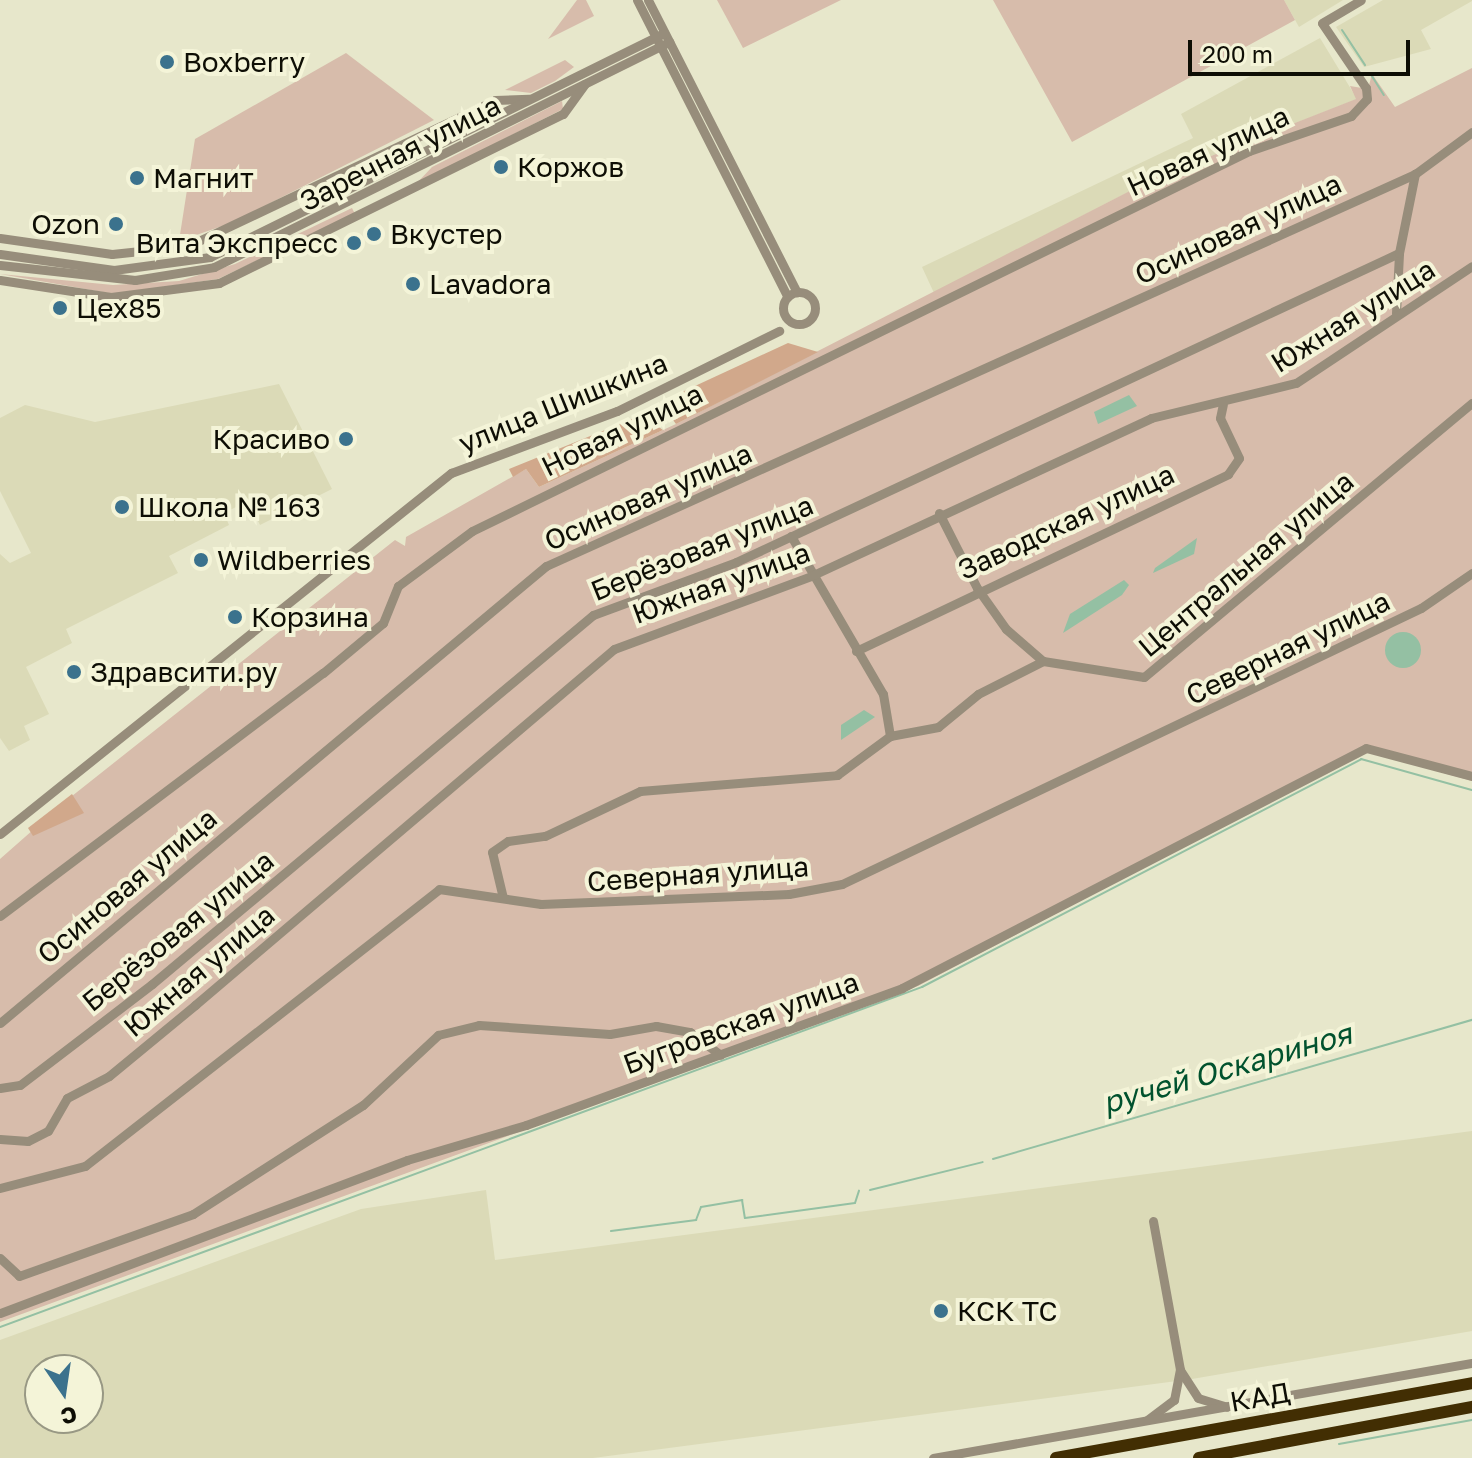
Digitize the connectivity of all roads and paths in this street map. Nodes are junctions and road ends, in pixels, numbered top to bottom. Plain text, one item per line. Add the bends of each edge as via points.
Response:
1 (637, 0) edge
2 (648, 0) edge
3 (1361, 0) edge
4 (662, 40) junction
5 (585, 84) junction
6 (533, 99) junction
7 (1472, 132) edge
8 (1415, 174) junction
9 (0, 238) edge
10 (1399, 253) junction
11 (0, 254) edge
12 (0, 265) edge
13 (1472, 266) edge
14 (0, 280) edge
15 (792, 294) dead end
16 (1396, 313) junction
17 (779, 331) dead end
18 (1472, 403) edge
19 (1223, 404) junction
20 (939, 513) junction
21 (791, 536) junction
22 (1472, 573) edge
23 (811, 576) junction
24 (977, 588) junction
25 (856, 651) junction
26 (1043, 661) junction
27 (890, 736) junction
28 (1472, 776) edge
29 (0, 834) edge
30 (503, 898) junction
31 (0, 916) edge
32 (0, 1023) edge
33 (720, 1055) junction
34 (0, 1088) edge
35 (0, 1139) edge
36 (0, 1188) edge
37 (1153, 1221) dead end
38 (0, 1258) edge
39 (0, 1313) edge
40 (1472, 1363) edge
41 (1180, 1370) junction
42 (1472, 1383) edge
43 (1239, 1407) junction
44 (1472, 1407) edge
45 (1137, 1424) junction
46 (933, 1458) edge
47 (1056, 1458) edge
48 (1199, 1458) edge

1 - 4 street
2 - 4 street
3 - 31 street, Новая улица via 1322,23 1366,88 1367,99 1351,116 1249,151 472,531 398,586 383,623 323,673
4 - 5 street, Заречная улица
4 - 6 street, Заречная улица
4 - 15 street
5 - 12 street, Заречная улица via 214,267 124,280
5 - 14 street via 563,114 219,283 111,297
6 - 9 street via 495,100 188,246 112,254
6 - 11 street, Заречная улица via 249,242 194,262 114,270
7 - 8 street, Осиновая улица
8 - 10 street
8 - 32 street, Осиновая улица via 546,566
10 - 16 street
10 - 21 street, Берёзовая улица
13 - 16 street, Южная улица
16 - 19 street, Южная улица via 1296,383
17 - 29 street, улица Шишкина via 617,411 451,473
18 - 26 street, Центральная улица via 1144,677
19 - 20 street, Южная улица via 1151,418
19 - 24 street, Заводская улица via 1220,418 1239,458 1235,469
20 - 23 street, Южная улица
20 - 24 street
21 - 23 street
21 - 34 street, Берёзовая улица via 593,615 152,984 20,1085
22 - 30 street, Северная улица via 1421,608 842,884 588,903
23 - 25 street
23 - 35 street, Южная улица via 614,649 185,1014 109,1076 67,1098 48,1131 28,1141
24 - 25 street, Заводская улица
24 - 26 street via 1006,629
25 - 27 street via 883,694
26 - 27 street via 978,694 938,727
27 - 30 street via 837,775 640,791 545,836 508,841 492,852
28 - 33 street, Бугровская улица via 1366,748 902,988
30 - 36 street, Северная улица via 439,889 85,1166
33 - 38 street via 690,1032 656,1026 610,1034 479,1025 438,1035 363,1105 193,1214 19,1276
33 - 39 street, Бугровская улица via 407,1160
37 - 41 street
40 - 43 street
41 - 43 street via 1198,1398
41 - 45 street via 1174,1400
42 - 47 highway, КАД
43 - 45 street
44 - 48 highway, КАД
45 - 46 street

